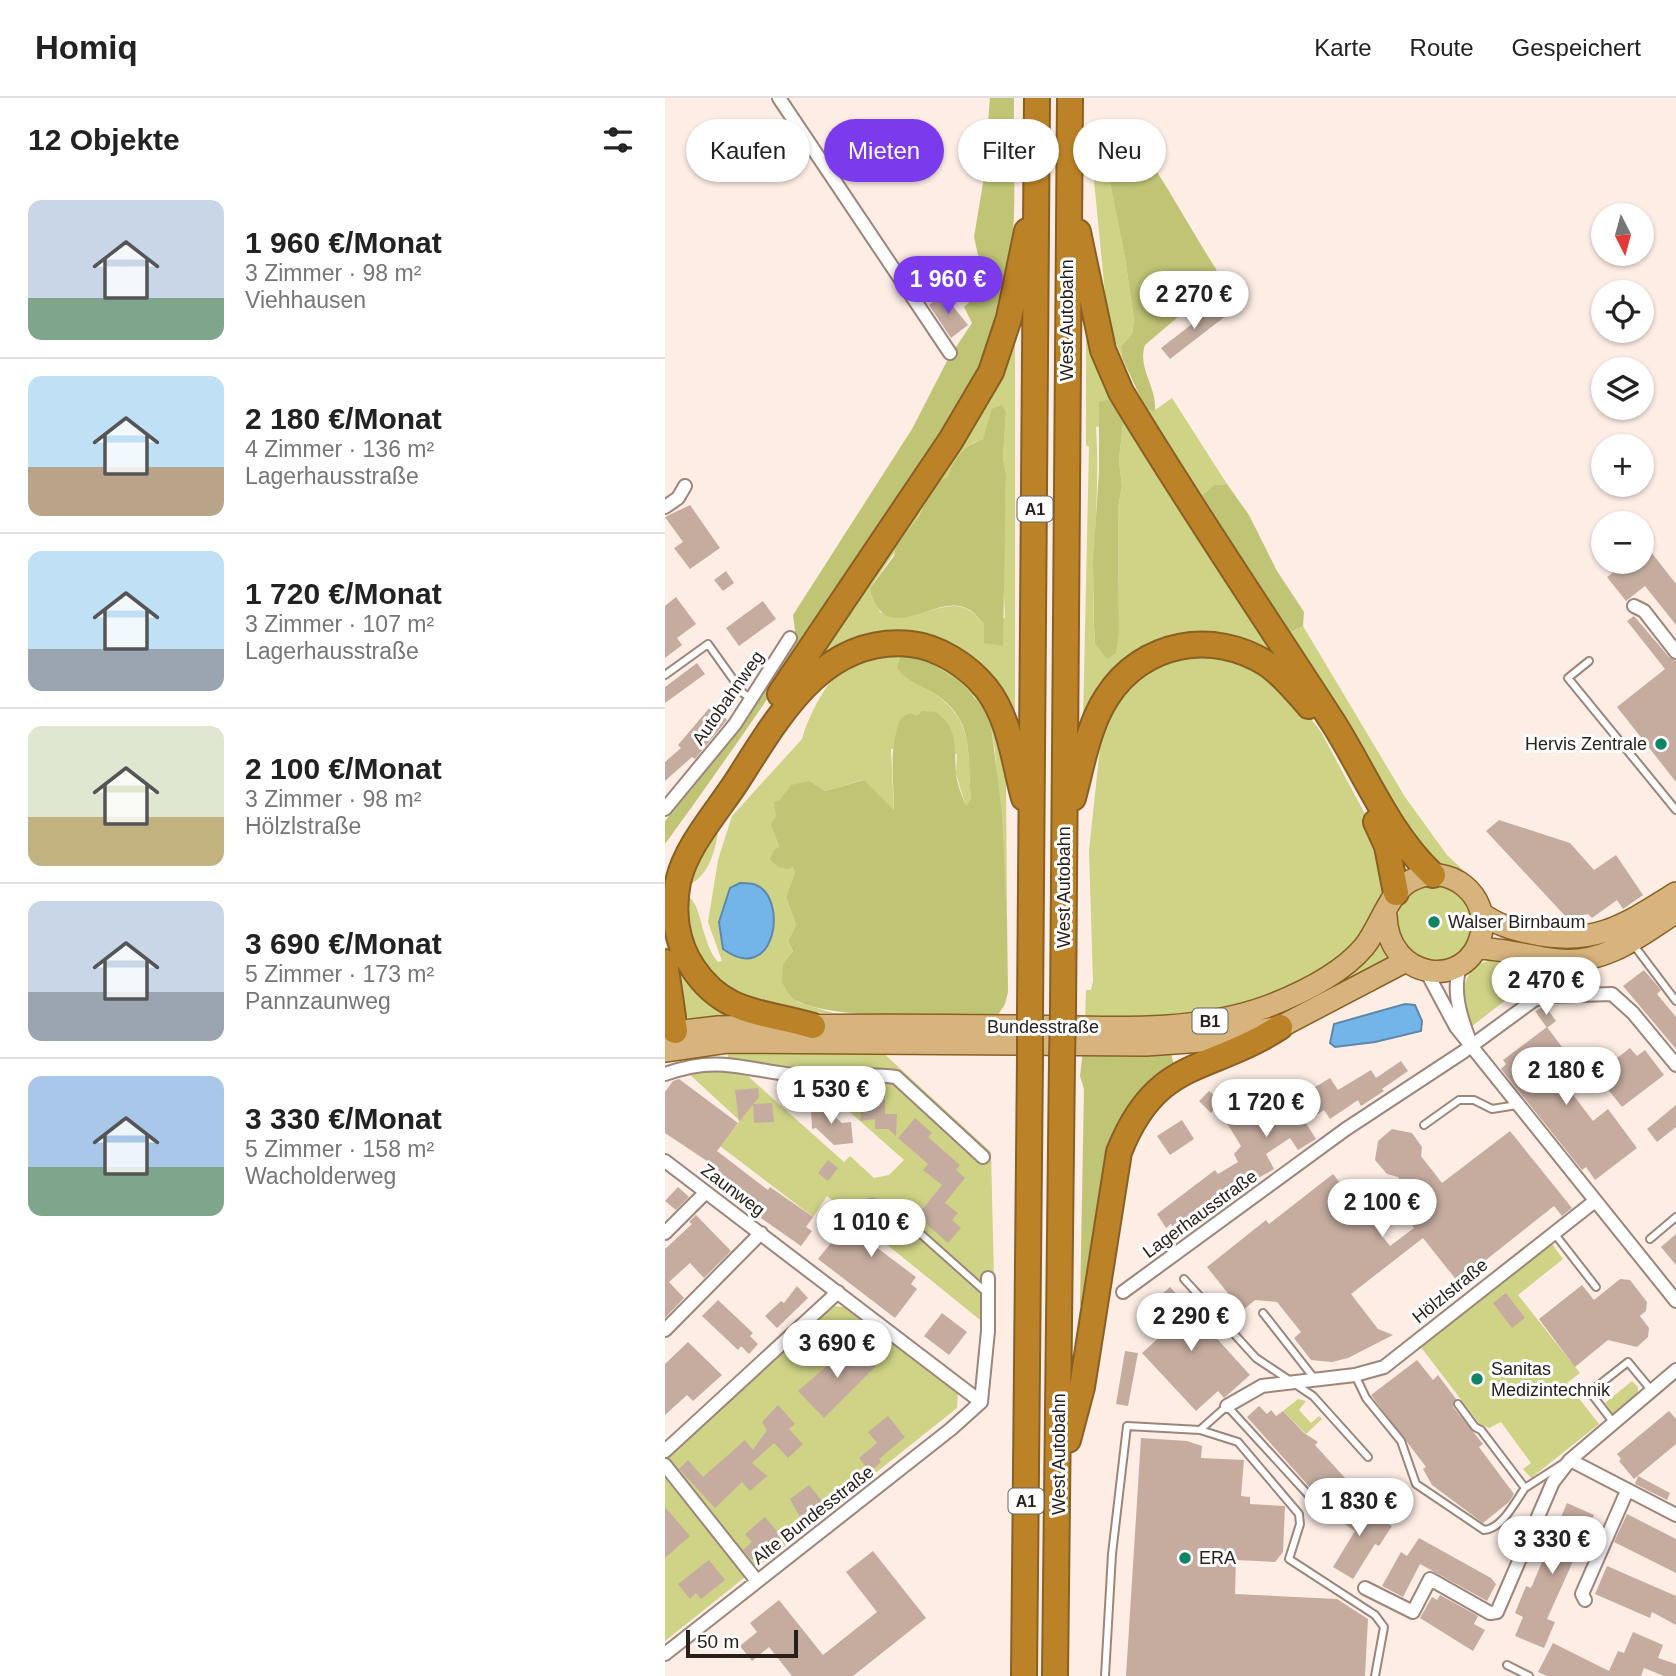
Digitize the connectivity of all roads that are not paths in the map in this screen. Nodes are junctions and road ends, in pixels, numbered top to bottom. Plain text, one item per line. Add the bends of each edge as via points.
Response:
1 (779, 98) edge
2 (1037, 98) edge
3 (1070, 98) edge
4 (1037, 189) junction
5 (1068, 191) junction
6 (950, 353) dead end
7 (685, 485) dead end
8 (665, 507) edge
9 (1634, 606) dead end
10 (790, 638) dead end
11 (1676, 652) edge
12 (1589, 661) dead end
13 (665, 676) edge
14 (752, 699) junction
15 (665, 809) edge
16 (1676, 810) edge
17 (1032, 829) junction
18 (1065, 829) junction
19 (665, 869) edge
20 (1433, 875) junction
21 (1676, 893) edge
22 (1391, 904) junction
23 (1676, 912) edge
24 (1481, 913) junction
25 (1631, 942) junction
26 (1470, 955) junction
27 (665, 962) edge
28 (1404, 962) junction
29 (1426, 971) junction
30 (1676, 1001) edge
31 (813, 1026) junction
32 (1280, 1027) junction
33 (668, 1038) edge
34 (1472, 1046) junction
35 (1675, 1063) edge
36 (665, 1074) edge
37 (1518, 1104) junction
38 (1424, 1125) dead end
39 (983, 1157) dead end
40 (665, 1161) edge
41 (705, 1193) junction
42 (1595, 1200) junction
43 (1676, 1217) edge
44 (904, 1219) dead end
45 (1553, 1232) junction
46 (665, 1233) edge
47 (761, 1233) junction
48 (1650, 1239) dead end
49 (988, 1278) dead end
50 (1184, 1279) dead end
51 (1596, 1287) dead end
52 (838, 1292) junction
53 (1123, 1292) dead end
54 (989, 1295) junction
55 (1676, 1301) edge
56 (1263, 1313) dead end
57 (665, 1330) edge
58 (1676, 1370) edge
59 (1355, 1375) junction
60 (1290, 1380) junction
61 (1315, 1380) junction
62 (1652, 1391) junction
63 (981, 1402) junction
64 (1458, 1404) dead end
65 (1227, 1406) junction
66 (1614, 1424) junction
67 (1200, 1430) junction
68 (665, 1451) edge
69 (1368, 1457) dead end
70 (1570, 1460) junction
71 (665, 1465) edge
72 (1059, 1475) junction
73 (1525, 1488) junction
74 (1627, 1490) junction
75 (1314, 1501) dead end
76 (1676, 1516) edge
77 (757, 1581) junction
78 (1365, 1588) dead end
79 (1585, 1600) dead end
80 (665, 1654) edge
81 (1507, 1665) dead end
82 (1024, 1676) edge
83 (1055, 1676) edge
84 (1105, 1676) edge
85 (1375, 1676) edge
86 (1529, 1676) edge

1 - 6 street
2 - 4 highway, West Autobahn / A1
3 - 5 highway, West Autobahn / A1
4 - 17 highway, West Autobahn / A1
4 - 19 highway via 1009,318 991,372 951,440
5 - 18 highway, West Autobahn / A1
5 - 20 highway via 1103,350 1121,392 1351,751 1393,826
7 - 8 street via 678,498
9 - 11 street via 1644,611
10 - 14 street, Autobahnweg
12 - 16 lane via 1568,678
13 - 14 lane via 708,644
14 - 15 street, Autobahnweg
17 - 31 highway via 999,711 986,689 944,653 919,645 876,644 841,656 811,678 766,735 688,857 678,880 674,908 686,956 720,997 753,1013
17 - 82 highway, West Autobahn / A1, bridge
18 - 22 highway via 1095,721 1122,677 1158,652 1181,645 1213,644 1244,652 1268,665 1308,705 1384,838
18 - 72 highway, West Autobahn / A1, bridge
20 - 22 main road, Bundesstraße / B1 via 1412,880
20 - 24 main road via 1464,885
21 - 24 main road via 1615,929 1582,938 1511,929
22 - 28 main road via 1386,931
22 - 31 main road, Bundesstraße / B1 via 1357,953 1323,979 1267,1006 1213,1021 1118,1027
23 - 25 main road
24 - 26 main road via 1482,934
25 - 26 main road via 1601,956 1573,961
25 - 30 lane
26 - 29 main road via 1444,971
26 - 34 street via 1456,986
27 - 33 highway
28 - 29 main road
28 - 32 main road, Bundesstraße / B1
29 - 34 street via 1456,1027
31 - 33 main road, Bundesstraße / B1 via 718,1027
32 - 33 main road, Bundesstraße / B1 via 1203,1041 1146,1045
32 - 72 highway via 1171,1080 1148,1098 1131,1122 1119,1152 1082,1387
34 - 35 street, Lagerhausstraße via 1534,1000 1612,994
34 - 37 street
34 - 53 street, Lagerhausstraße via 1346,1129
36 - 39 street via 727,1063 793,1075 896,1077
37 - 38 lane via 1492,1109 1474,1100 1459,1100
37 - 42 street
40 - 41 street, Zaunweg
41 - 46 street
41 - 47 street, Zaunweg
42 - 45 street, Hölzlstraße
42 - 55 street
43 - 48 lane
44 - 54 lane
45 - 51 lane
45 - 59 street, Hölzlstraße via 1384,1367
47 - 52 street, Zaunweg
47 - 57 street
49 - 54 street
50 - 60 lane via 1256,1358
52 - 63 street, Zaunweg
52 - 68 street
54 - 63 street
56 - 61 lane
58 - 62 street
59 - 61 street, Hölzlstraße
59 - 73 lane via 1366,1398 1401,1441 1416,1484 1484,1530 1502,1520
60 - 61 street, Hölzlstraße
60 - 65 street, Hölzlstraße via 1262,1386
60 - 69 lane via 1313,1396
62 - 66 street
62 - 66 lane via 1628,1362 1590,1392
63 - 77 street, Alte Bundesstraße
64 - 73 lane
65 - 67 lane
65 - 75 lane
66 - 70 street
67 - 84 lane via 1127,1426 1112,1554
67 - 85 lane via 1238,1442 1299,1514 1289,1559 1375,1615 1384,1627
70 - 73 lane
70 - 74 street
70 - 78 street via 1553,1482 1497,1612 1490,1613 1430,1579 1413,1612
71 - 77 street
72 - 83 highway, West Autobahn / A1
74 - 76 street
74 - 79 street via 1581,1594
77 - 80 street, Alte Bundesstraße
81 - 86 lane

